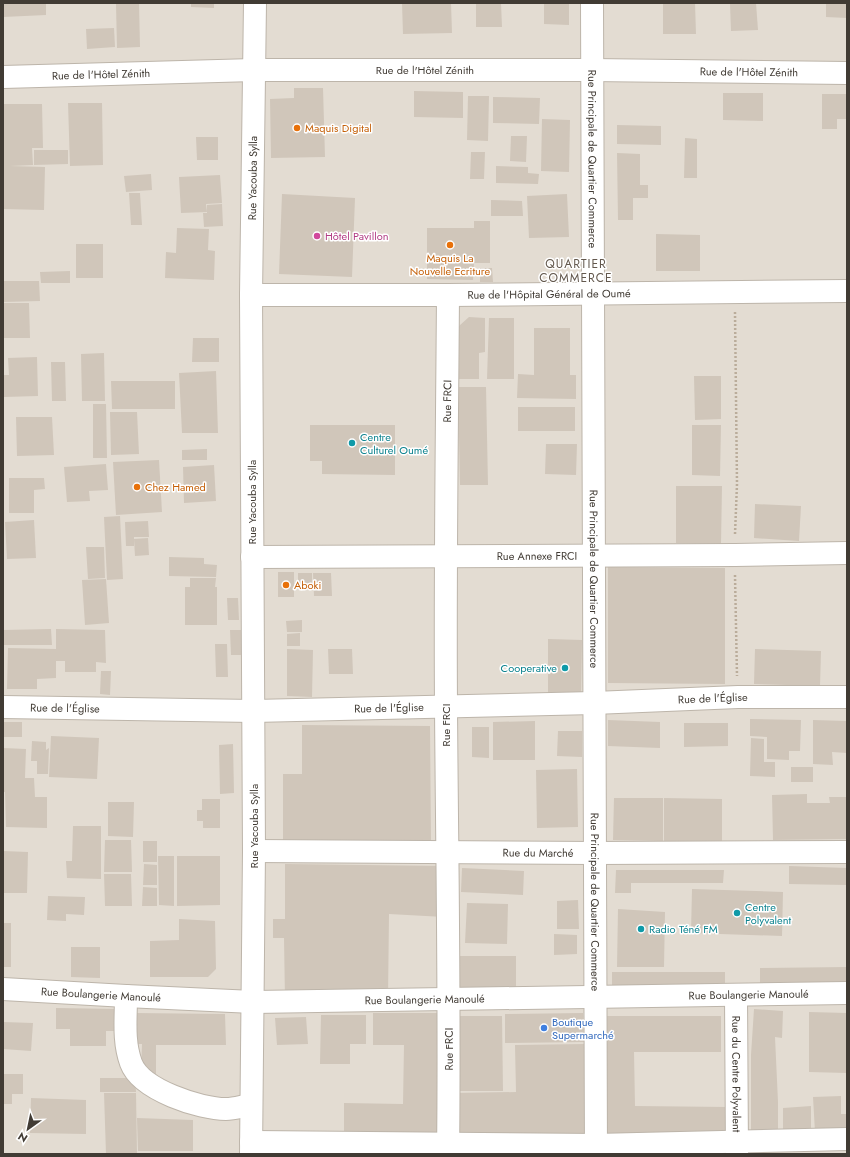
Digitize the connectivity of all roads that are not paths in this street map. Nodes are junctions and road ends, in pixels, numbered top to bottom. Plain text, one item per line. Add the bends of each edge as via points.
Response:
1 (255, 3) edge
2 (592, 3) edge
3 (254, 70) junction
4 (592, 70) junction
5 (847, 73) edge
6 (3, 78) edge
7 (847, 291) edge
8 (593, 293) junction
9 (251, 295) junction
10 (448, 295) junction
11 (847, 553) edge
12 (594, 555) junction
13 (446, 556) junction
14 (252, 557) junction
15 (847, 697) edge
16 (594, 703) junction
17 (446, 706) junction
18 (3, 707) edge
19 (253, 711) junction
20 (254, 850) junction
21 (447, 852) junction
22 (847, 852) edge
23 (595, 853) junction
24 (3, 989) edge
25 (847, 993) edge
26 (736, 995) junction
27 (126, 996) junction
28 (595, 997) junction
29 (450, 1000) junction
30 (253, 1002) junction
31 (250, 1104) junction
32 (847, 1139) edge
33 (251, 1148) edge
34 (736, 1148) edge
35 (448, 1149) edge
36 (596, 1150) edge

1 - 3 street, Rue Yacouba Sylla
2 - 4 street, Rue Principale de Quartier Commerce
3 - 4 street, Rue de l'Hôtel Zénith
3 - 6 street, Rue de l'Hôtel Zénith
3 - 9 street, Rue Yacouba Sylla
4 - 5 street, Rue de l'Hôtel Zénith
4 - 8 street, Rue Principale de Quartier Commerce
7 - 8 street, Rue de l'Hôpital Général de Oumé
8 - 10 street, Rue de l'Hôpital Général de Oumé
8 - 12 street, Rue Principale de Quartier Commerce
9 - 10 street, Rue de l'Hôpital Général de Oumé
9 - 14 street, Rue Yacouba Sylla
10 - 13 street, Rue FRCI
11 - 12 street, Rue Annexe FRCI
12 - 13 street, Rue Annexe FRCI
12 - 16 street, Rue Principale de Quartier Commerce
13 - 14 street, Rue Annexe FRCI
13 - 17 street, Rue FRCI
14 - 19 street, Rue Yacouba Sylla
15 - 16 street, Rue de l'Église via 738,697
16 - 17 street, Rue de l'Église
16 - 23 street, Rue Principale de Quartier Commerce
17 - 19 street, Rue de l'Église
17 - 21 street, Rue FRCI
18 - 19 street, Rue de l'Église
19 - 20 street, Rue Yacouba Sylla
20 - 21 street, Rue du Marché
20 - 30 street, Rue Yacouba Sylla
21 - 23 street, Rue du Marché
21 - 29 street, Rue FRCI
22 - 23 street, Rue du Marché
23 - 28 street, Rue Principale de Quartier Commerce
24 - 27 street, Rue Boulangerie Manoulé
25 - 26 street, Rue Boulangerie Manoulé
26 - 28 street, Rue Boulangerie Manoulé
26 - 34 street, Rue du Centre Polyvalent
27 - 30 street, Rue Boulangerie Manoulé
27 - 31 street via 125,1040 132,1064 145,1081 164,1092 206,1106 227,1109
28 - 29 street, Rue Boulangerie Manoulé
28 - 36 street, Rue Principale de Quartier Commerce
29 - 30 street, Rue Boulangerie Manoulé
29 - 35 street, Rue FRCI
30 - 31 street, Rue Yacouba Sylla
31 - 33 street, Rue Yacouba Sylla
32 - 34 street
33 - 35 street
34 - 36 street
35 - 36 street

